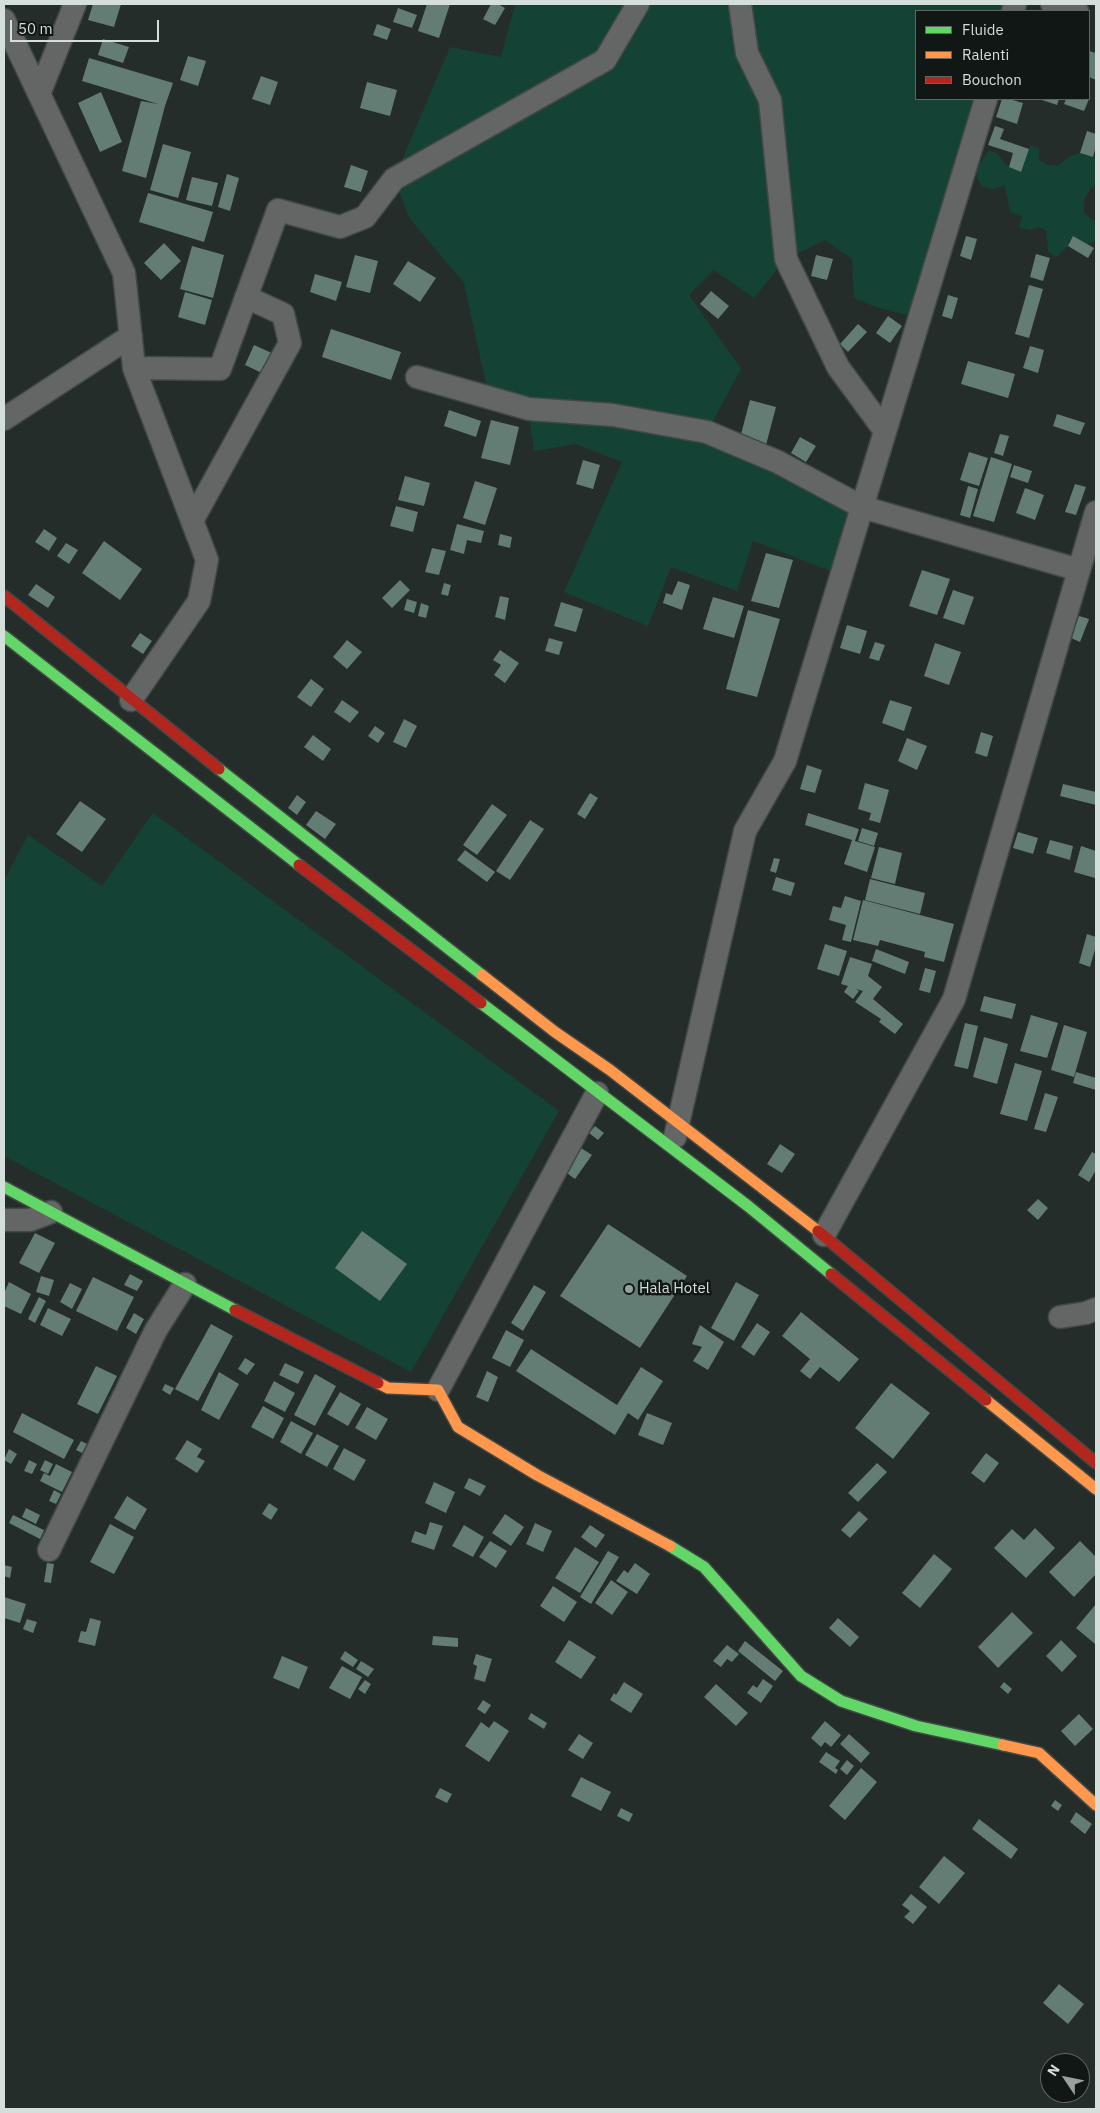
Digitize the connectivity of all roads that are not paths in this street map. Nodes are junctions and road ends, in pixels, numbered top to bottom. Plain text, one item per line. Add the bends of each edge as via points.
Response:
1 (75, 4) edge
2 (638, 4) edge
3 (740, 4) edge
4 (1052, 4) edge
5 (1073, 10) edge
6 (4, 20) edge
7 (39, 94) junction
8 (986, 100) edge
9 (246, 297) junction
10 (130, 336) junction
11 (134, 368) junction
12 (417, 377) dead end
13 (4, 419) edge
14 (885, 431) junction
15 (862, 507) junction
16 (1096, 512) edge
17 (192, 521) junction
18 (1079, 570) junction
19 (4, 596) edge
20 (4, 636) edge
21 (131, 700) junction
22 (440, 941) junction
23 (426, 961) junction
24 (597, 1093) junction
25 (678, 1121) junction
26 (672, 1149) junction
27 (4, 1187) edge
28 (51, 1212) junction
29 (4, 1220) edge
30 (824, 1235) junction
31 (185, 1284) junction
32 (1096, 1309) edge
33 (1060, 1316) dead end
34 (438, 1390) junction
35 (1096, 1463) edge
36 (1096, 1489) edge
37 (49, 1550) dead end
38 (1096, 1805) edge

1 - 7 street
2 - 9 street via 605,60 394,179 365,217 340,227 278,210
3 - 14 street via 747,53 770,100 786,259 838,367
4 - 5 street
6 - 7 street
7 - 10 street via 124,273
8 - 14 street
9 - 11 street via 220,369
9 - 17 street via 283,314 290,343
10 - 11 street
10 - 13 street
11 - 17 street
12 - 15 street via 528,409 613,415 707,432 778,462
14 - 15 street
15 - 18 street
15 - 25 street via 785,761 745,831
16 - 18 street
17 - 21 street via 207,560 199,601
18 - 30 street via 954,999
19 - 21 main road
20 - 23 main road
21 - 22 main road
22 - 23 main road
22 - 25 main road via 555,1032
23 - 24 main road
24 - 26 main road
24 - 34 street
25 - 26 street
25 - 30 main road
26 - 36 main road via 748,1206
27 - 28 main road
28 - 29 street via 30,1220
28 - 31 main road
30 - 35 main road
31 - 34 main road via 388,1388
31 - 37 street via 156,1330
32 - 33 street
34 - 38 main road via 458,1427 537,1476 675,1548 704,1567 801,1676 841,1701 916,1726 1039,1753

